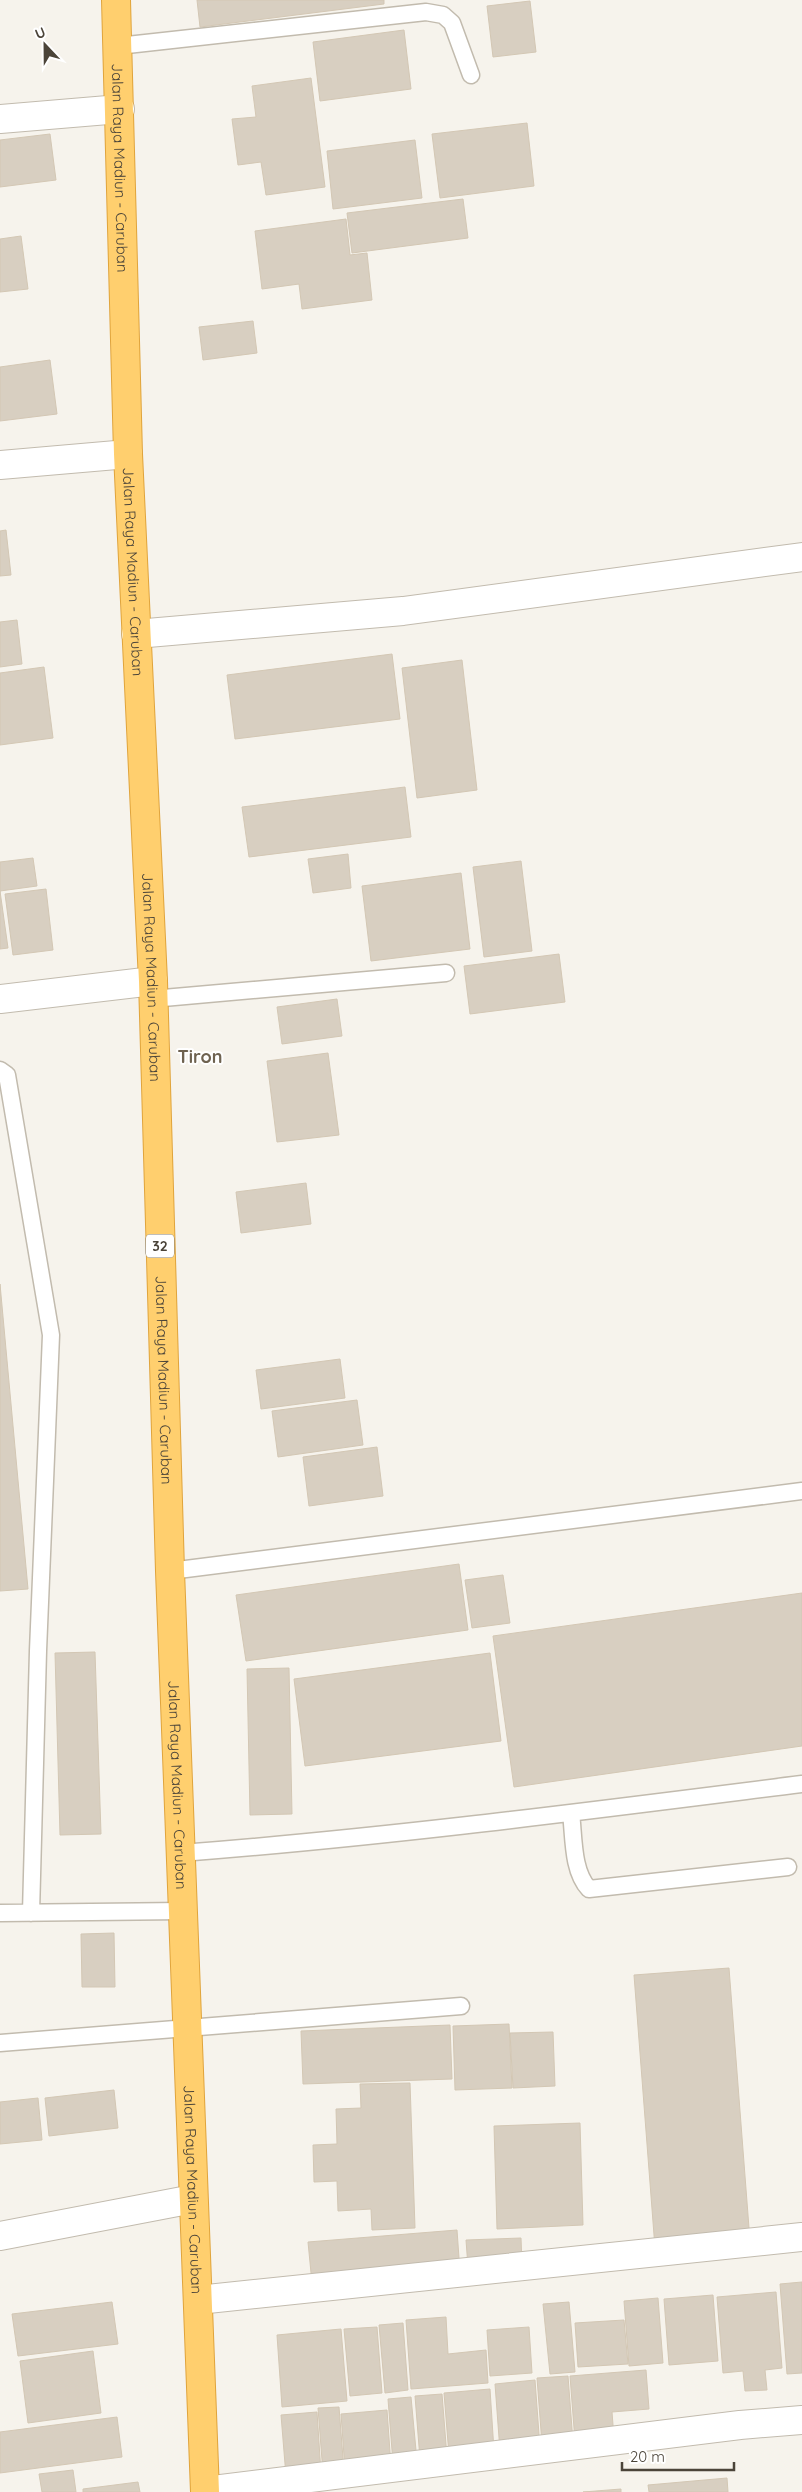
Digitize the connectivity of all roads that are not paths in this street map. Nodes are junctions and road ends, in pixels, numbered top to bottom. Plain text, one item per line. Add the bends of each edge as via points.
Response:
1 (116, 0) edge
2 (118, 46) junction
3 (471, 75) dead end
4 (120, 109) junction
5 (0, 119) edge
6 (128, 454) junction
7 (0, 465) edge
8 (802, 557) edge
9 (136, 634) junction
10 (446, 973) dead end
11 (153, 990) junction
12 (0, 999) edge
13 (0, 1070) edge
14 (802, 1490) edge
15 (170, 1571) junction
16 (802, 1784) edge
17 (571, 1813) junction
18 (181, 1854) junction
19 (788, 1867) dead end
20 (183, 1911) junction
21 (0, 1913) edge
22 (31, 1913) junction
23 (461, 2006) dead end
24 (187, 2028) junction
25 (0, 2043) edge
26 (193, 2199) junction
27 (0, 2236) edge
28 (802, 2238) edge
29 (198, 2300) junction
30 (802, 2420) edge
31 (205, 2491) edge

1 - 2 highway, Jalan Raya Madiun - Caruban / 32
2 - 3 lane via 426,12 443,15 452,23
2 - 4 highway, Jalan Raya Madiun - Caruban / 32
4 - 5 street
4 - 6 highway, Jalan Raya Madiun - Caruban / 32
6 - 7 street
6 - 9 highway, Jalan Raya Madiun - Caruban / 32
8 - 9 street via 403,611
9 - 11 highway, Jalan Raya Madiun - Caruban / 32
10 - 11 lane
11 - 12 street
11 - 15 highway, Jalan Raya Madiun - Caruban / 32
13 - 22 lane via 7,1075 51,1335
14 - 15 lane
15 - 18 highway, Jalan Raya Madiun - Caruban / 32
16 - 17 lane
17 - 18 lane
17 - 19 lane via 578,1871 589,1889
18 - 20 highway, Jalan Raya Madiun - Caruban / 32
20 - 22 lane
20 - 24 highway, Jalan Raya Madiun - Caruban / 32
21 - 22 lane
23 - 24 lane
24 - 25 lane
24 - 26 highway, Jalan Raya Madiun - Caruban / 32
26 - 27 street
26 - 29 highway, Jalan Raya Madiun - Caruban / 32
28 - 29 street
29 - 31 highway, Jalan Raya Madiun - Caruban / 32
30 - 31 street

